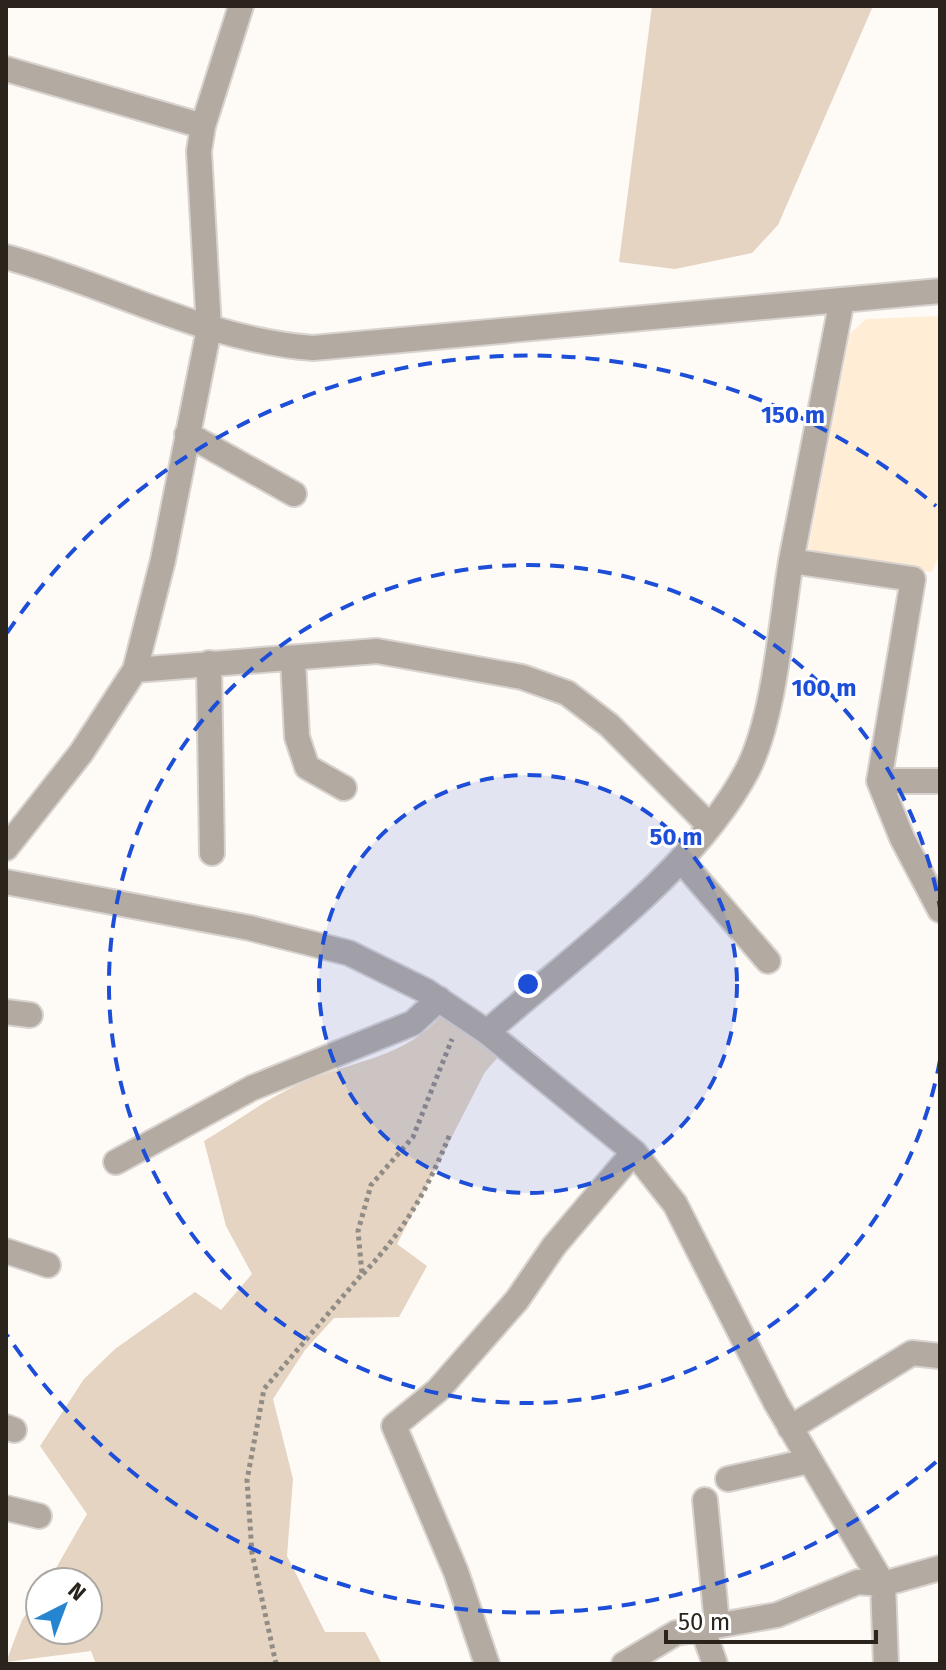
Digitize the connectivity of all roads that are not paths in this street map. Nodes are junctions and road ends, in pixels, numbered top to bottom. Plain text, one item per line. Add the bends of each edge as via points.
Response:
1 (241, 6) edge
2 (6, 69) edge
3 (203, 126) junction
4 (6, 257) edge
5 (940, 291) edge
6 (842, 300) junction
7 (209, 329) junction
8 (187, 434) junction
9 (294, 494) dead end
10 (791, 561) junction
11 (293, 660) junction
12 (209, 663) junction
13 (135, 670) junction
14 (879, 781) junction
15 (940, 781) edge
16 (344, 788) dead end
17 (710, 826) junction
18 (6, 848) edge
19 (212, 853) dead end
20 (681, 860) junction
21 (6, 882) edge
22 (940, 910) edge
23 (768, 961) dead end
24 (439, 999) junction
25 (6, 1012) edge
26 (30, 1015) dead end
27 (487, 1032) junction
28 (634, 1152) junction
29 (116, 1162) dead end
30 (6, 1251) edge
31 (48, 1265) dead end
32 (939, 1356) edge
33 (790, 1428) junction
34 (809, 1461) junction
35 (728, 1479) dead end
36 (705, 1500) dead end
37 (6, 1508) edge
38 (39, 1516) dead end
39 (940, 1568) edge
40 (883, 1584) junction
41 (710, 1626) junction
42 (487, 1664) edge
43 (624, 1664) edge
44 (715, 1664) edge
45 (886, 1664) edge

1 - 3 street
2 - 3 street
3 - 7 street via 199,151
4 - 7 street
5 - 6 street
6 - 7 street via 313,348 257,342
6 - 10 street
7 - 8 street
8 - 9 street
8 - 13 street
10 - 14 street via 913,579
10 - 17 street via 766,715 748,769
11 - 12 street
11 - 16 street via 297,737 307,767
11 - 17 street via 377,651 522,677 567,693 609,725
12 - 13 street
12 - 19 street
13 - 18 street via 81,753
14 - 15 street
14 - 22 street
17 - 20 street
20 - 23 street
20 - 27 street
21 - 24 street via 250,928 349,953
24 - 27 street
24 - 29 street via 413,1023 252,1088
25 - 26 street
27 - 28 street
28 - 33 street via 675,1204
28 - 42 street via 554,1246 517,1300 438,1390 394,1426 456,1572
30 - 31 street
32 - 33 street via 912,1353
33 - 34 street
34 - 35 street
34 - 40 street
36 - 41 street
37 - 38 street
39 - 40 street
40 - 41 street via 858,1582 777,1615
40 - 45 street
41 - 43 street via 676,1633
41 - 44 street

